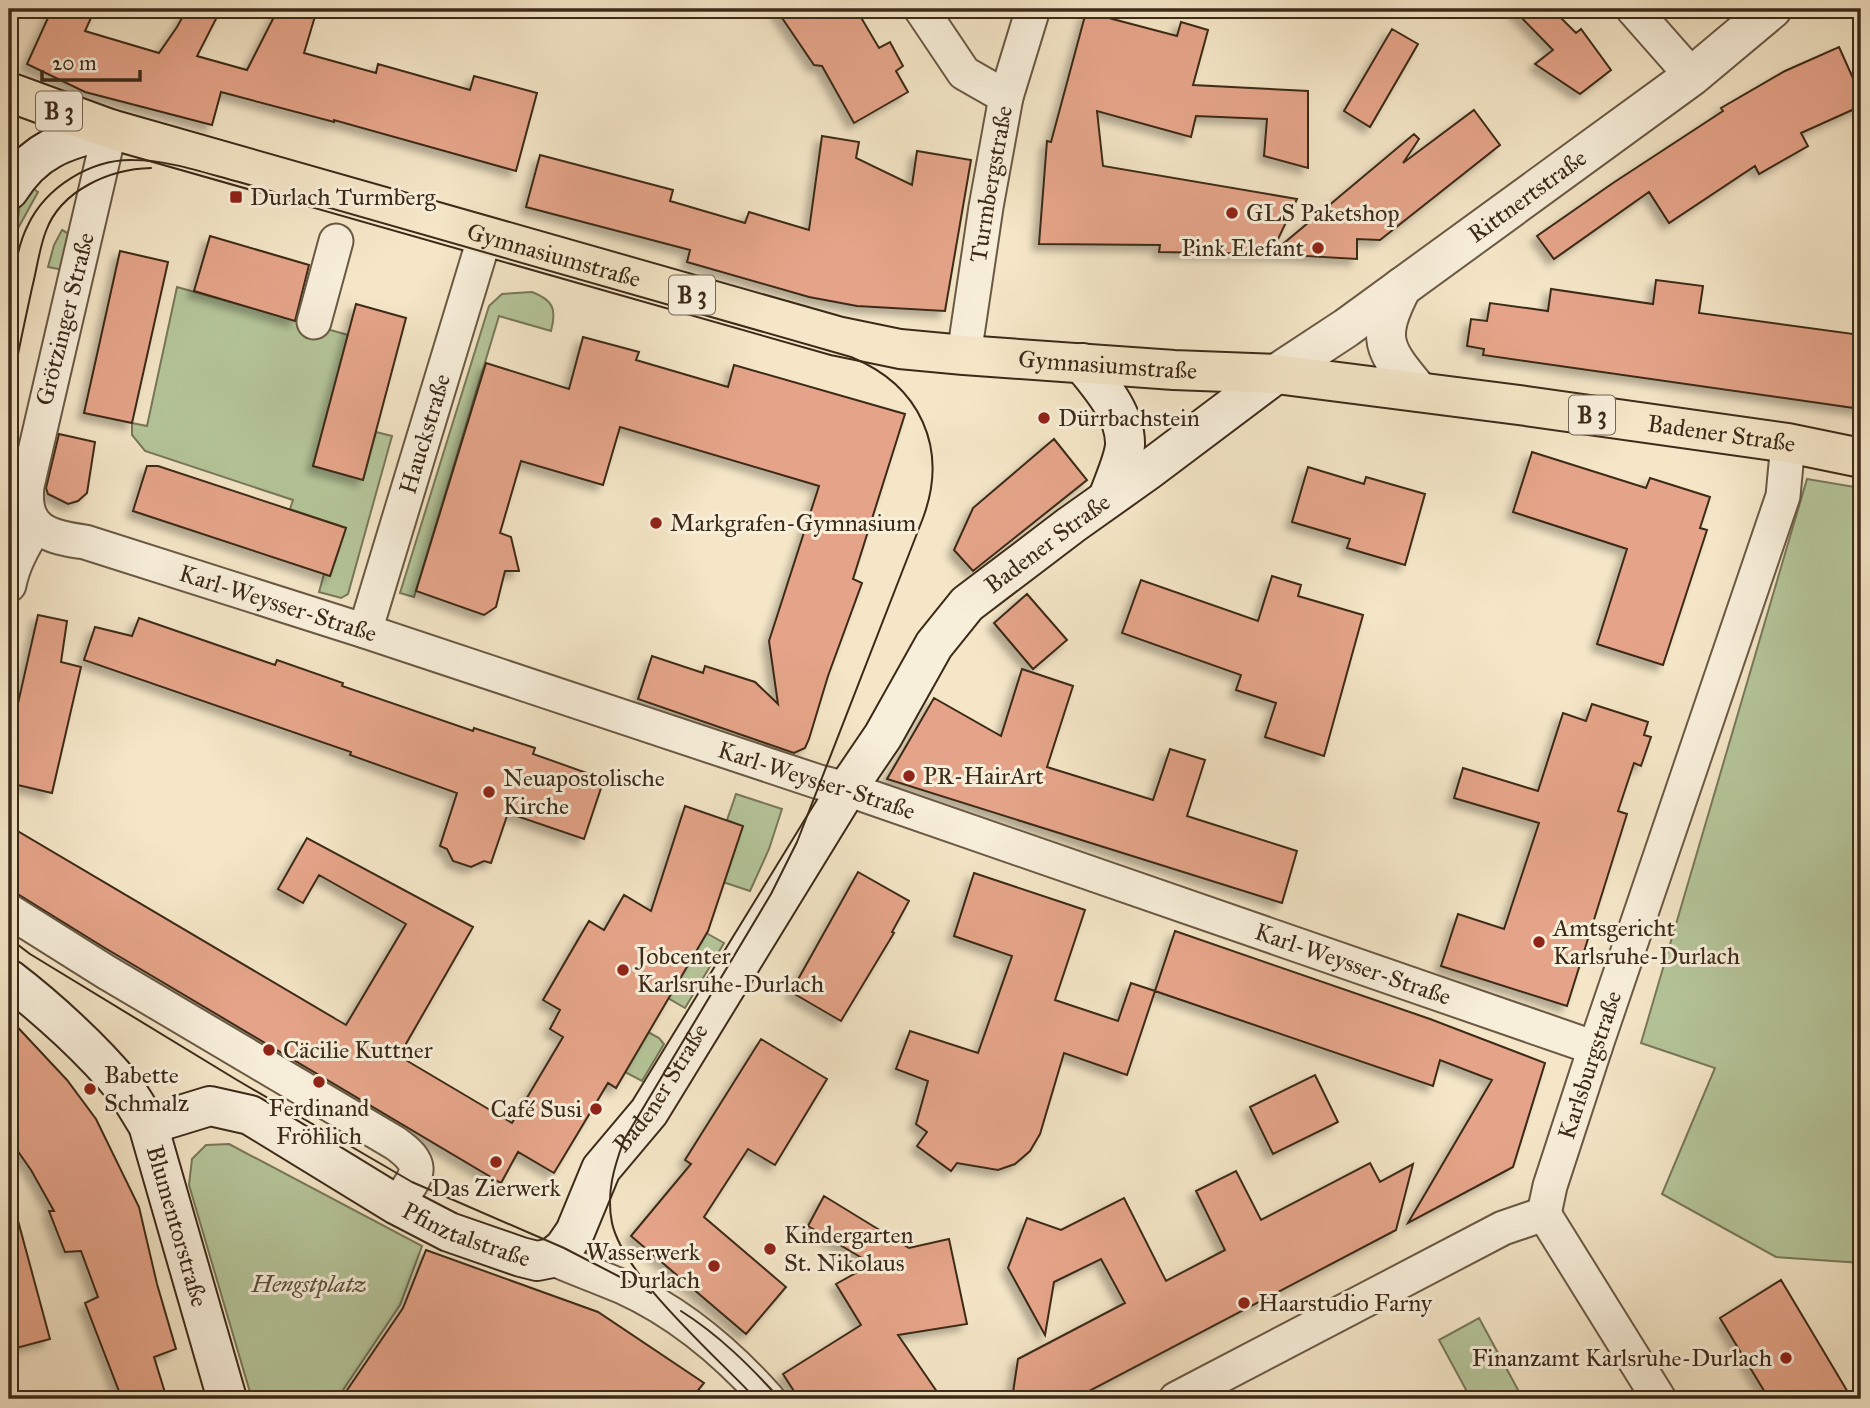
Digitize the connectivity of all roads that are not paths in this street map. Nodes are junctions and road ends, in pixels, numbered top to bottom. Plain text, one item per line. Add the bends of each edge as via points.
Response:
1 (921, 9) edge
2 (1033, 9) edge
3 (1633, 9) edge
4 (1772, 9) edge
5 (1692, 76) junction
6 (9, 92) edge
7 (1006, 97) junction
8 (110, 129) junction
9 (9, 190) edge
10 (485, 236) junction
11 (336, 241) dead end
12 (1402, 287) junction
13 (314, 322) dead end
14 (964, 355) junction
15 (1082, 363) junction
16 (1276, 374) junction
17 (1419, 393) junction
18 (1788, 443) junction
19 (1861, 458) edge
20 (1108, 498) junction
21 (36, 526) junction
22 (9, 585) edge
23 (365, 631) junction
24 (847, 789) junction
25 (9, 911) edge
26 (9, 979) edge
27 (1595, 1048) junction
28 (148, 1125) junction
29 (397, 1205) junction
30 (1544, 1214) junction
31 (552, 1258) junction
32 (228, 1399) edge
33 (768, 1399) edge
34 (1176, 1399) edge
35 (1658, 1399) edge

1 - 7 street, Turmbergstraße via 964,72
2 - 7 street
3 - 5 street
4 - 5 main road, Rittnertstraße
5 - 12 main road, Rittnertstraße
6 - 8 main road, Gymnasiumstraße / B 3
7 - 14 street, Turmbergstraße
8 - 9 main road via 47,149 28,164
8 - 10 main road, Gymnasiumstraße / B 3
8 - 21 street, Grötzinger Straße via 27,486 25,501
10 - 14 main road, Gymnasiumstraße / B 3 via 837,337
10 - 23 street, Hauckstraße
11 - 13 street
12 - 16 main road, Rittnertstraße
12 - 17 main road via 1385,336 1388,352
14 - 15 main road, Gymnasiumstraße / B 3
15 - 16 main road, Gymnasiumstraße / B 3
15 - 20 main road via 1110,397 1125,445
16 - 17 main road, Badener Straße / B 3
16 - 20 main road, Badener Straße
17 - 18 main road, Badener Straße / B 3
18 - 19 main road, Badener Straße / B 3
18 - 27 street, Karlsburgstraße via 1783,496
20 - 24 main road, Badener Straße via 967,604 934,645
21 - 22 street
21 - 23 street, Karl-Weysser-Straße via 60,539 85,541
23 - 24 street, Karl-Weysser-Straße
24 - 27 street, Karl-Weysser-Straße
24 - 31 main road, Badener Straße via 649,1112 601,1169 575,1233
25 - 29 street via 413,1155 417,1169
26 - 28 main road, Blumentorstraße via 107,1069 126,1089
27 - 30 street, Karlsburgstraße
28 - 29 main road, Pfinztalstraße via 211,1106 250,1115
28 - 32 main road, Blumentorstraße
29 - 31 main road, Pfinztalstraße via 449,1232 521,1258
30 - 34 street via 1503,1228
30 - 35 street
31 - 33 street, Pfinztalstraße via 624,1287 681,1321 747,1375

